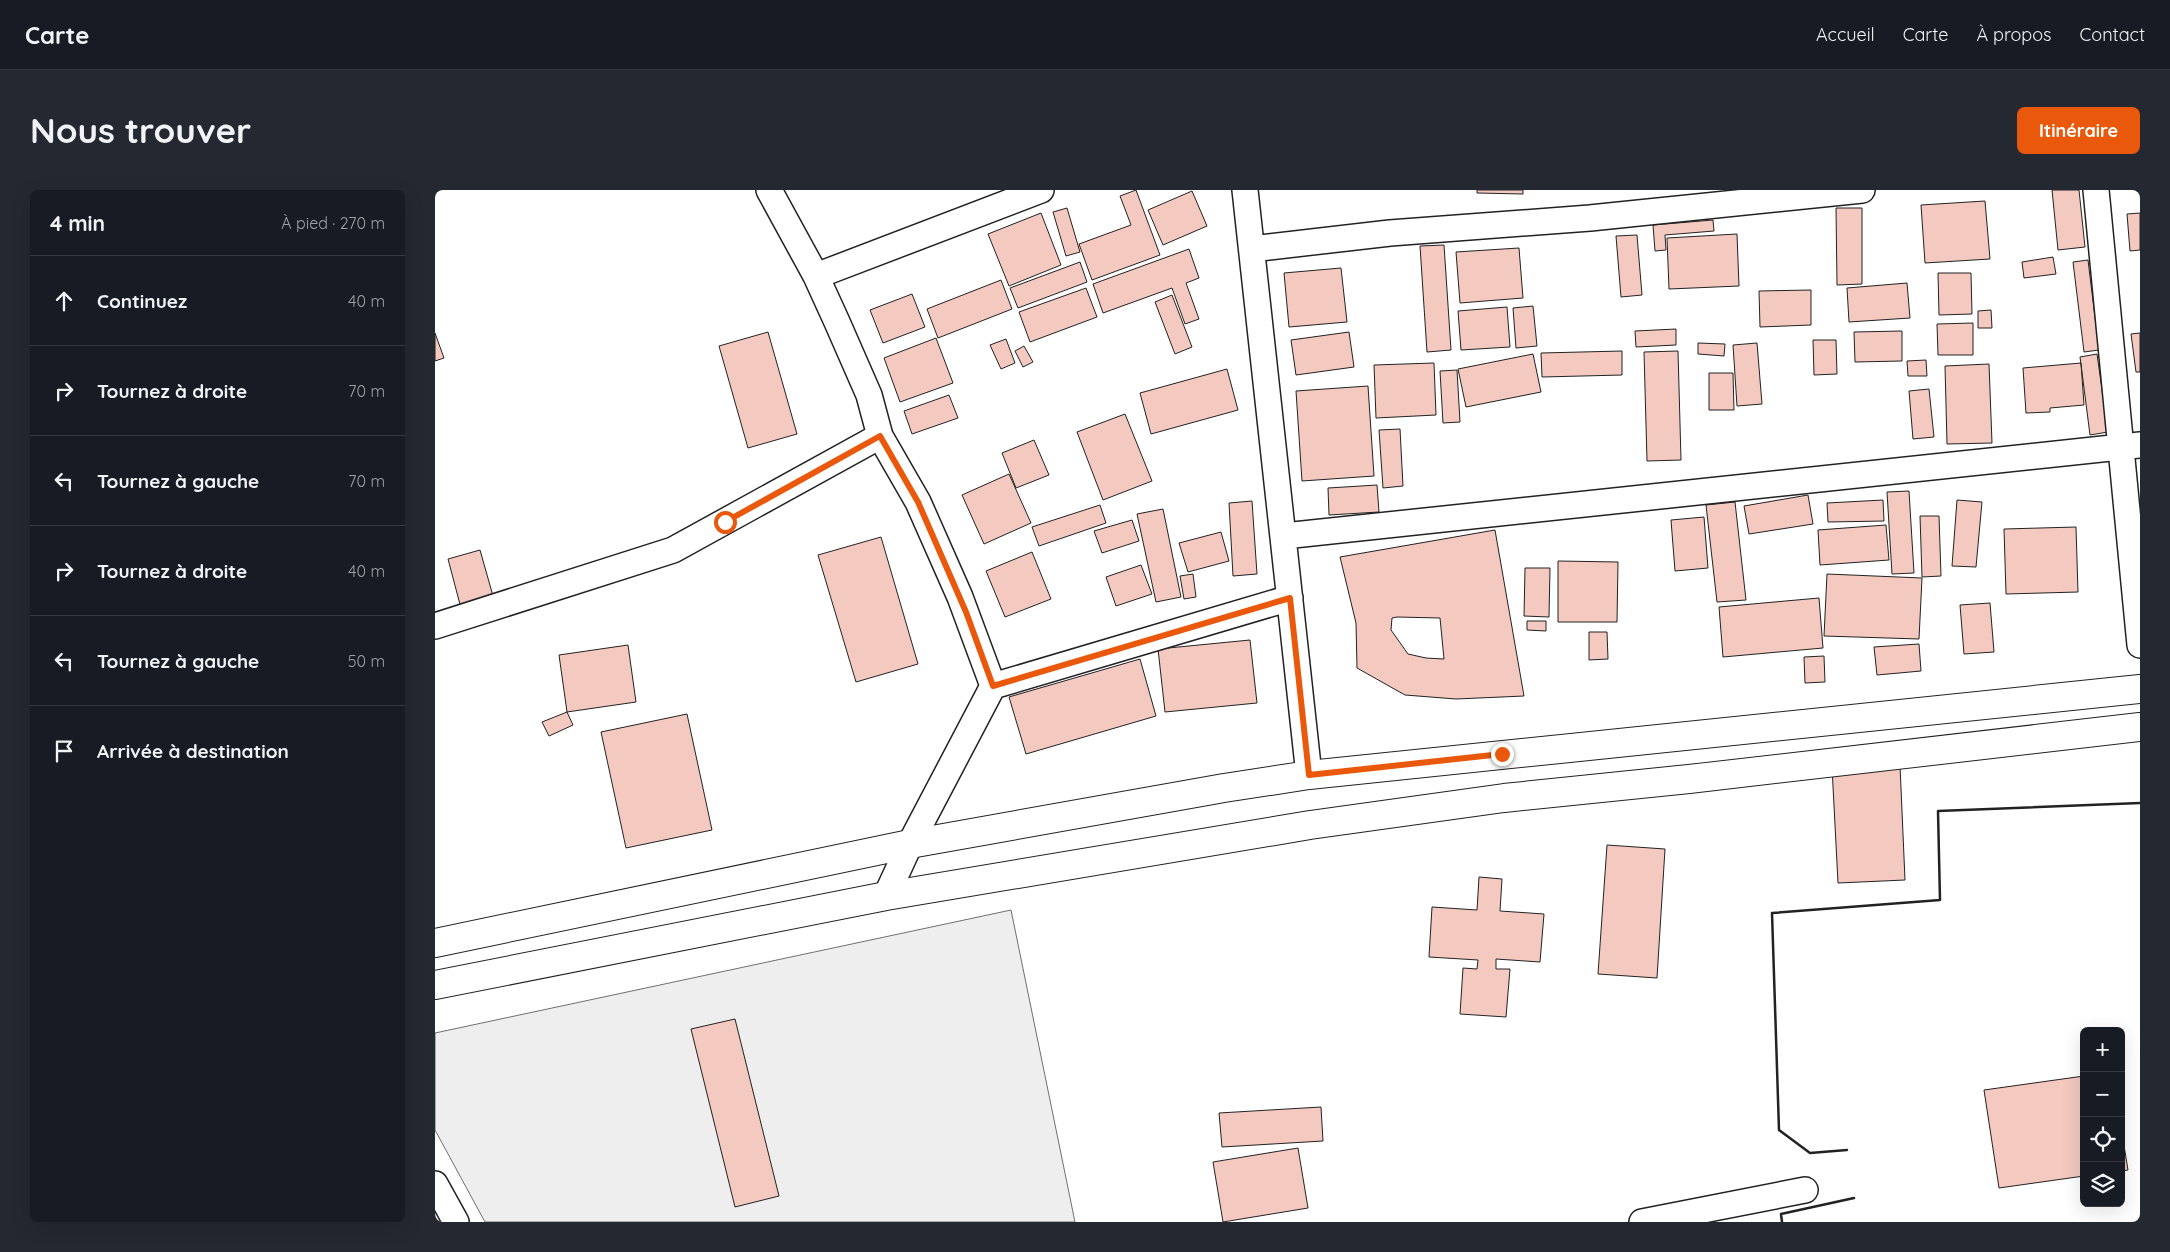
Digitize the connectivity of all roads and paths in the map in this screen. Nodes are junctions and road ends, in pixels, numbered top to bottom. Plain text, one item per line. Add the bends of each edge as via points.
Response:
1 (769, 190) edge
2 (1041, 190) edge
3 (1245, 190) edge
4 (1863, 190) edge
5 (2096, 190) edge
6 (1252, 249) junction
7 (816, 276) junction
8 (880, 436) junction
9 (2131, 446) edge
10 (1284, 536) junction
11 (1290, 598) junction
12 (435, 626) edge
13 (2140, 645) edge
14 (993, 686) junction
15 (2140, 689) edge
16 (2140, 726) edge
17 (1309, 775) junction
18 (910, 844) junction
19 (886, 896) junction
20 (435, 943) edge
21 (435, 985) edge
22 (435, 1184) edge
23 (1805, 1190) dead end
24 (456, 1222) edge
25 (1641, 1222) edge

1 - 7 street
2 - 7 street
3 - 6 street
4 - 6 street
5 - 9 street
6 - 10 street
7 - 8 street via 869,395
8 - 12 street via 673,550
8 - 14 street via 918,502 966,612
9 - 10 street
9 - 13 street
10 - 11 street
11 - 14 street
11 - 17 street
14 - 18 street
15 - 17 main road
16 - 19 main road via 1494,799 1310,825
17 - 18 main road
18 - 19 street
18 - 20 main road
19 - 21 main road
22 - 24 street
23 - 25 street

